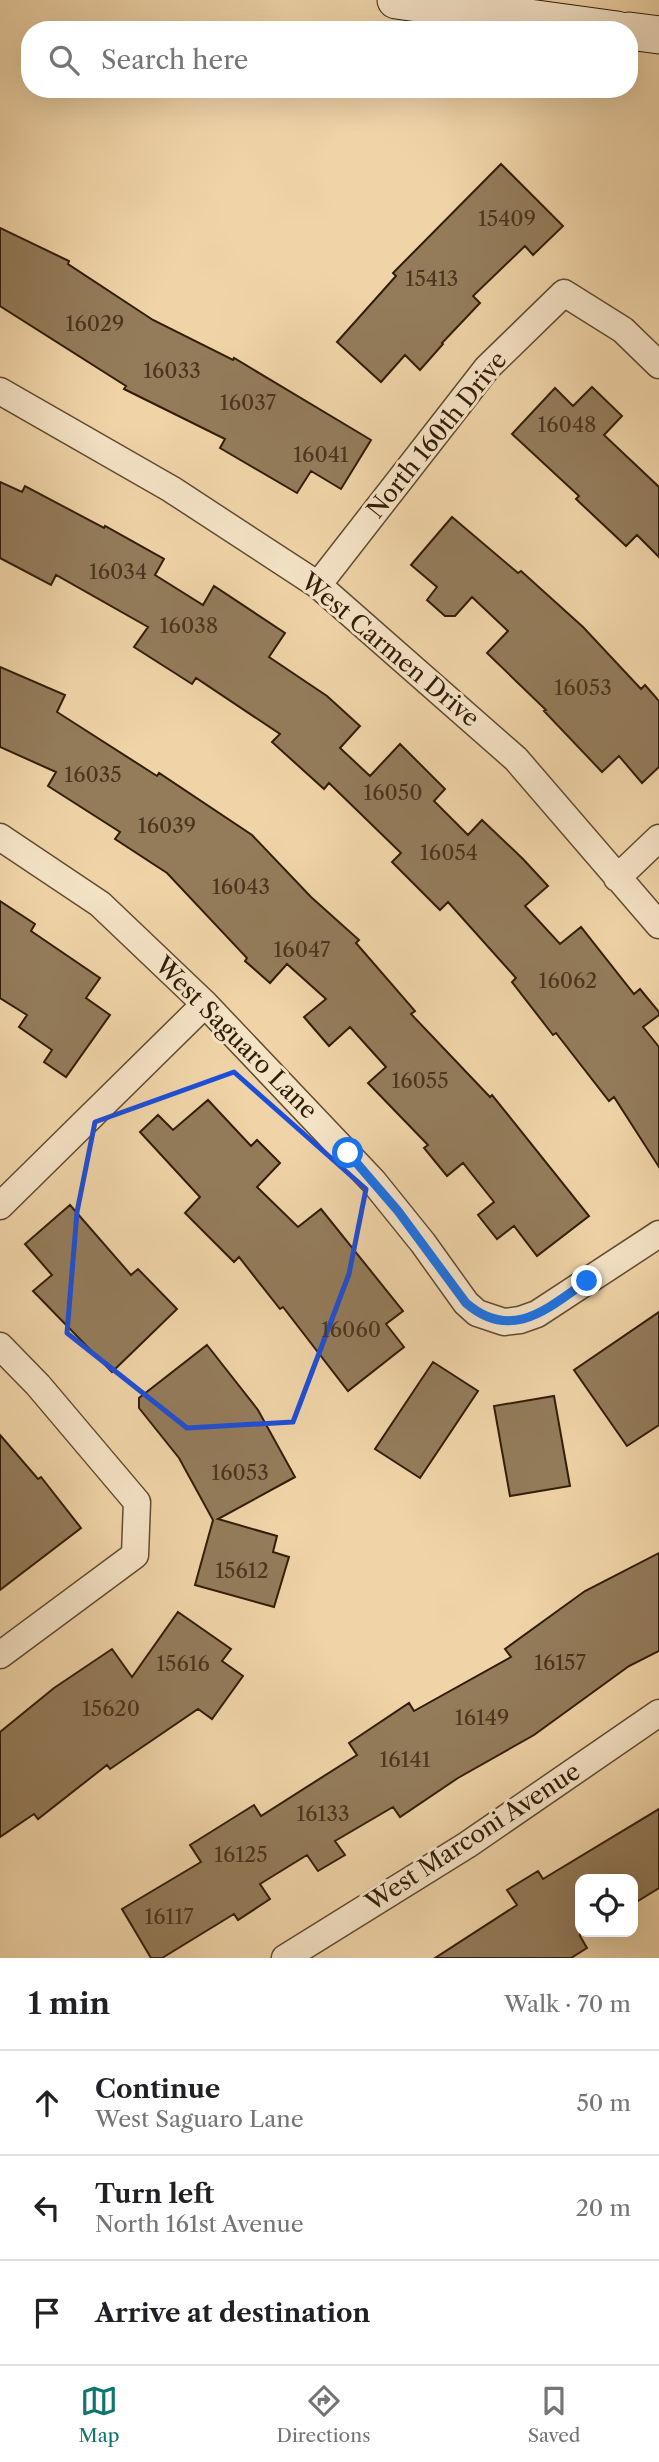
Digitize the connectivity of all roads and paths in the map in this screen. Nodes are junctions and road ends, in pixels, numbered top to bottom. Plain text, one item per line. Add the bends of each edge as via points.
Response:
1 (396, 0) edge
2 (551, 21) edge
3 (638, 33) edge
4 (659, 35) edge
5 (659, 365) edge
6 (0, 391) edge
7 (318, 585) junction
8 (0, 837) edge
9 (659, 838) edge
10 (617, 878) junction
11 (659, 925) edge
12 (205, 1004) junction
13 (0, 1206) edge
14 (659, 1234) edge
15 (0, 1346) edge
16 (0, 1655) edge
17 (659, 1713) edge
18 (285, 1958) edge

1 - 2 main road
3 - 4 main road
5 - 7 street, North 160th Drive via 623,330 564,293 487,368
6 - 7 street, West Carmen Drive via 170,489
7 - 10 street, West Carmen Drive via 516,759
8 - 12 street, West Saguaro Lane via 100,904
9 - 10 street
10 - 11 street, West Carmen Drive
12 - 13 street
12 - 14 street, West Saguaro Lane via 373,1181 477,1313 504,1322 537,1314
15 - 16 street via 137,1502 135,1555
17 - 18 street, West Marconi Avenue via 467,1845

